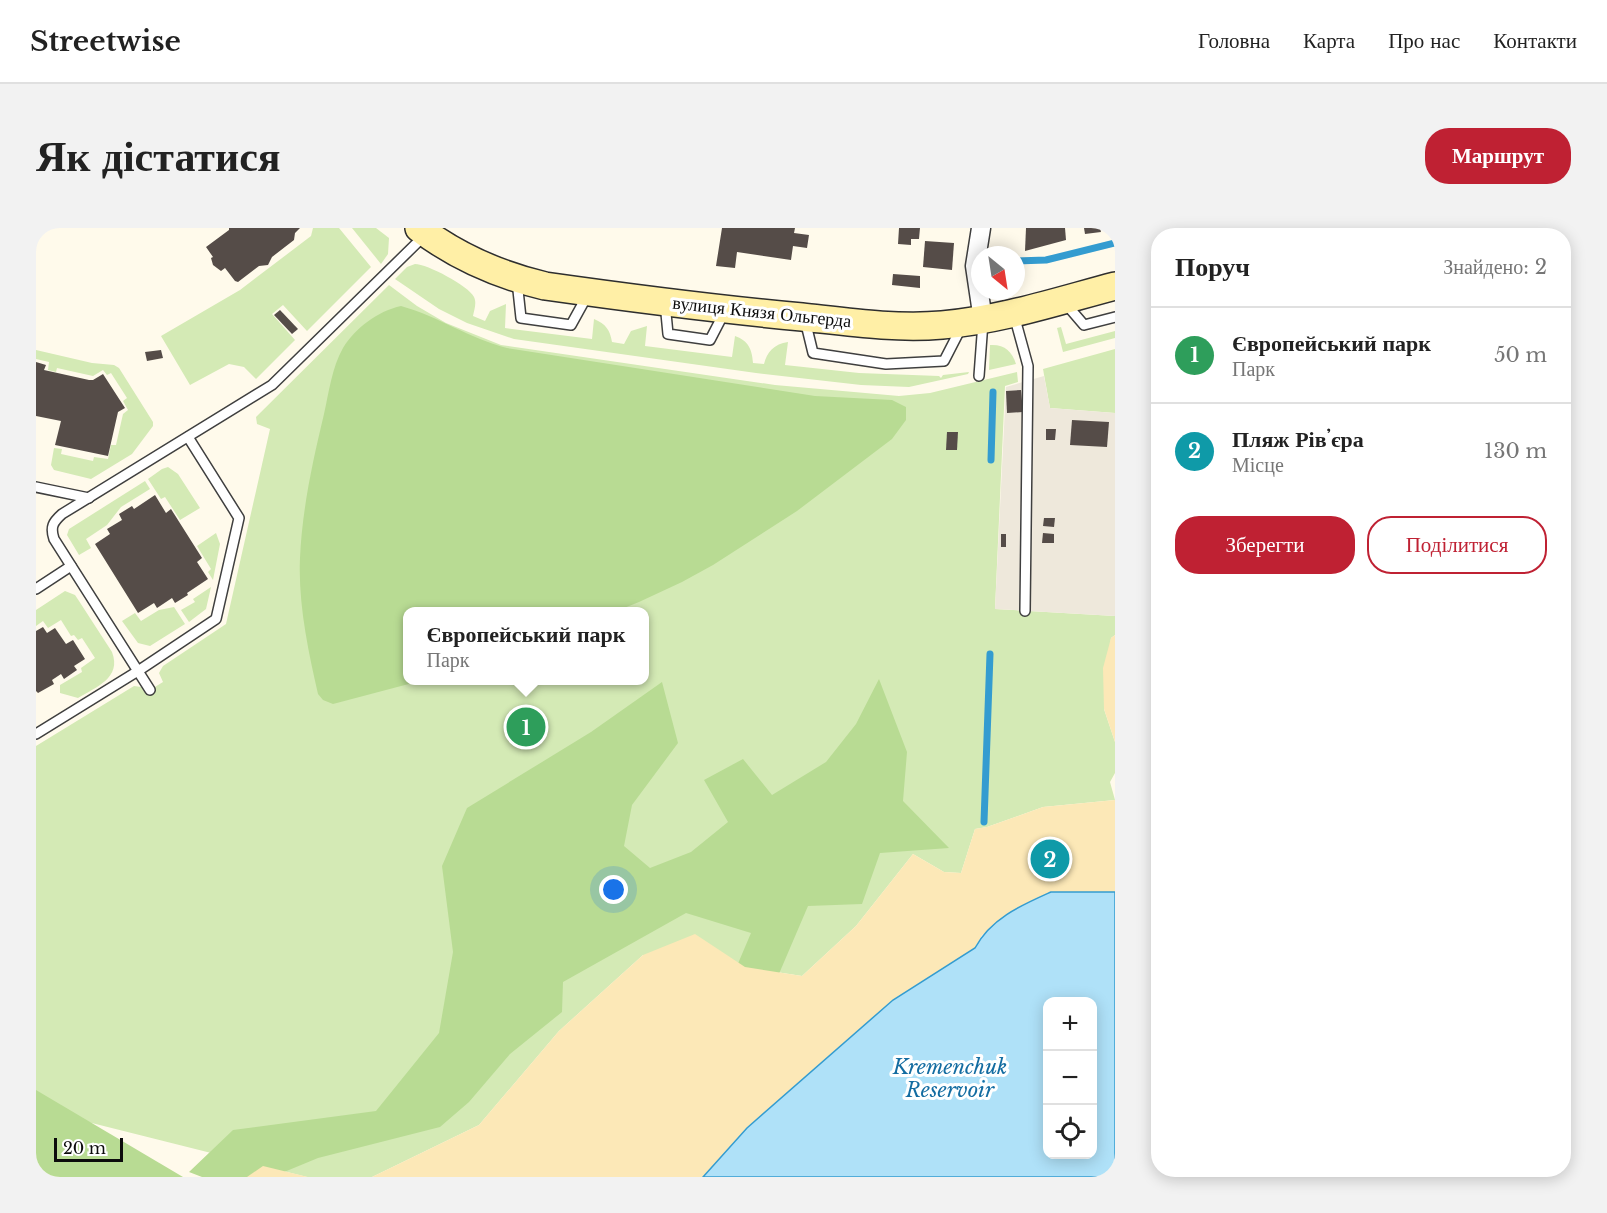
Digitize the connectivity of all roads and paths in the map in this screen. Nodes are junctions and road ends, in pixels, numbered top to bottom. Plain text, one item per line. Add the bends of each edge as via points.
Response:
1 (981, 228) edge
2 (423, 231) edge
3 (516, 279) junction
4 (1115, 286) edge
5 (589, 292) junction
6 (1063, 300) junction
7 (1013, 312) junction
8 (1115, 317) edge
9 (805, 318) junction
10 (973, 321) junction
11 (979, 376) dead end
12 (188, 437) junction
13 (36, 487) edge
14 (89, 498) junction
15 (71, 566) junction
16 (36, 589) edge
17 (1025, 611) dead end
18 (138, 671) junction
19 (150, 690) dead end
20 (36, 734) edge

1 - 10 street
2 - 3 main road, вулиця Князя Ольгерда via 453,252
2 - 12 lane via 280,378
3 - 5 main road, вулиця Князя Ольгерда
3 - 5 lane via 521,318 571,325
4 - 6 main road, вулиця Князя Ольгерда
5 - 9 main road, вулиця Князя Ольгерда
6 - 7 main road, вулиця Князя Ольгерда
6 - 8 lane via 1084,325
7 - 10 main road, вулиця Князя Ольгерда
7 - 17 lane via 1028,366
9 - 10 main road, вулиця Князя Ольгерда via 895,326
9 - 10 lane via 813,353 886,364 944,361
10 - 11 lane
12 - 14 lane
12 - 18 lane via 239,518 233,548 216,619
13 - 14 lane
14 - 15 lane via 53,522 54,539
15 - 16 lane
15 - 18 lane
18 - 19 lane
18 - 20 lane

